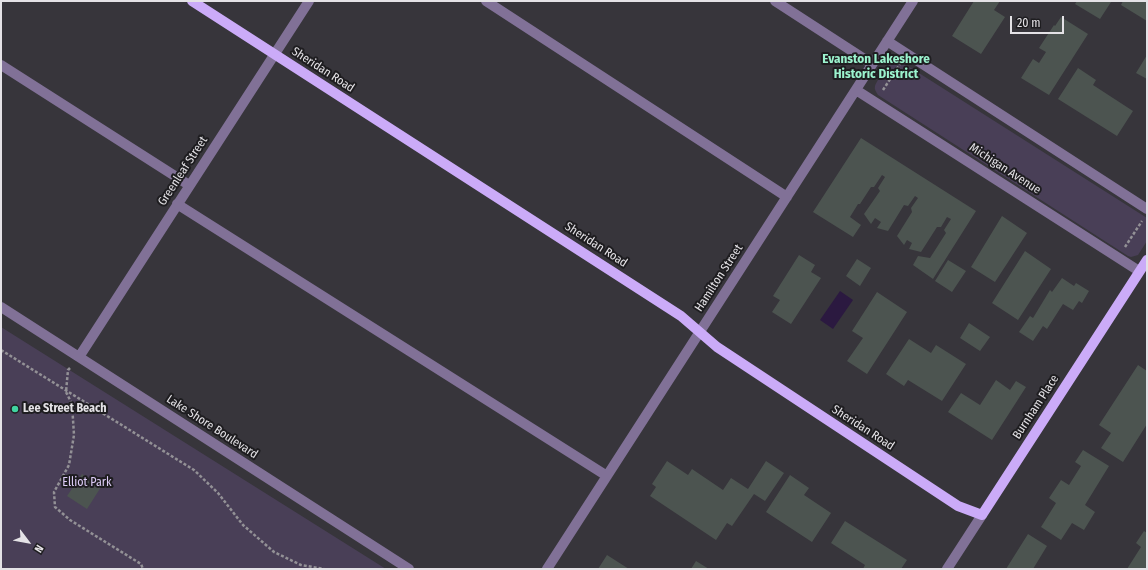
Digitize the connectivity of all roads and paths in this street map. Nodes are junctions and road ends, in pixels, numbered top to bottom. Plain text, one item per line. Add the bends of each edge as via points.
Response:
1 (192, 1) edge
2 (309, 1) edge
3 (486, 1) edge
4 (775, 1) edge
5 (913, 1) edge
6 (887, 41) junction
7 (275, 55) junction
8 (903, 60) dead end
9 (872, 64) junction
10 (1, 65) edge
11 (856, 90) junction
12 (880, 94) dead end
13 (189, 185) junction
14 (787, 197) junction
15 (177, 204) junction
16 (1145, 214) edge
17 (1122, 252) dead end
18 (1147, 260) edge
19 (1139, 271) junction
20 (1, 307) edge
21 (700, 332) junction
22 (1, 350) edge
23 (79, 357) junction
24 (66, 392) junction
25 (607, 476) junction
26 (982, 515) junction
27 (143, 569) edge
28 (324, 569) edge
29 (409, 569) edge
30 (547, 569) edge
31 (947, 569) edge

1 - 7 main road, Sheridan Road
2 - 7 street, Greenleaf Street
3 - 14 street
4 - 9 street
5 - 6 street, Hamilton Street
6 - 9 street, Hamilton Street
6 - 16 street
7 - 13 street, Greenleaf Street
7 - 21 main road, Sheridan Road via 681,316
8 - 12 path
9 - 11 street, Hamilton Street
10 - 13 street
11 - 14 street, Hamilton Street
11 - 19 street, Michigan Avenue
13 - 15 street, Greenleaf Street
14 - 21 street, Hamilton Street
15 - 23 street, Greenleaf Street
15 - 25 street
16 - 17 path
18 - 19 main road, Burnham Place
19 - 26 main road, Burnham Place
20 - 23 street, Lake Shore Boulevard
21 - 25 street, Hamilton Street
21 - 26 main road, Sheridan Road via 716,347 958,506
22 - 24 path
23 - 24 path via 68,370
23 - 29 street, Lake Shore Boulevard
24 - 27 path via 72,404 74,436 69,465 54,492 55,507 70,520 141,564
24 - 28 path via 194,470 218,492 243,526 274,552 301,565
25 - 30 street, Hamilton Street
26 - 31 street, Burnham Place

